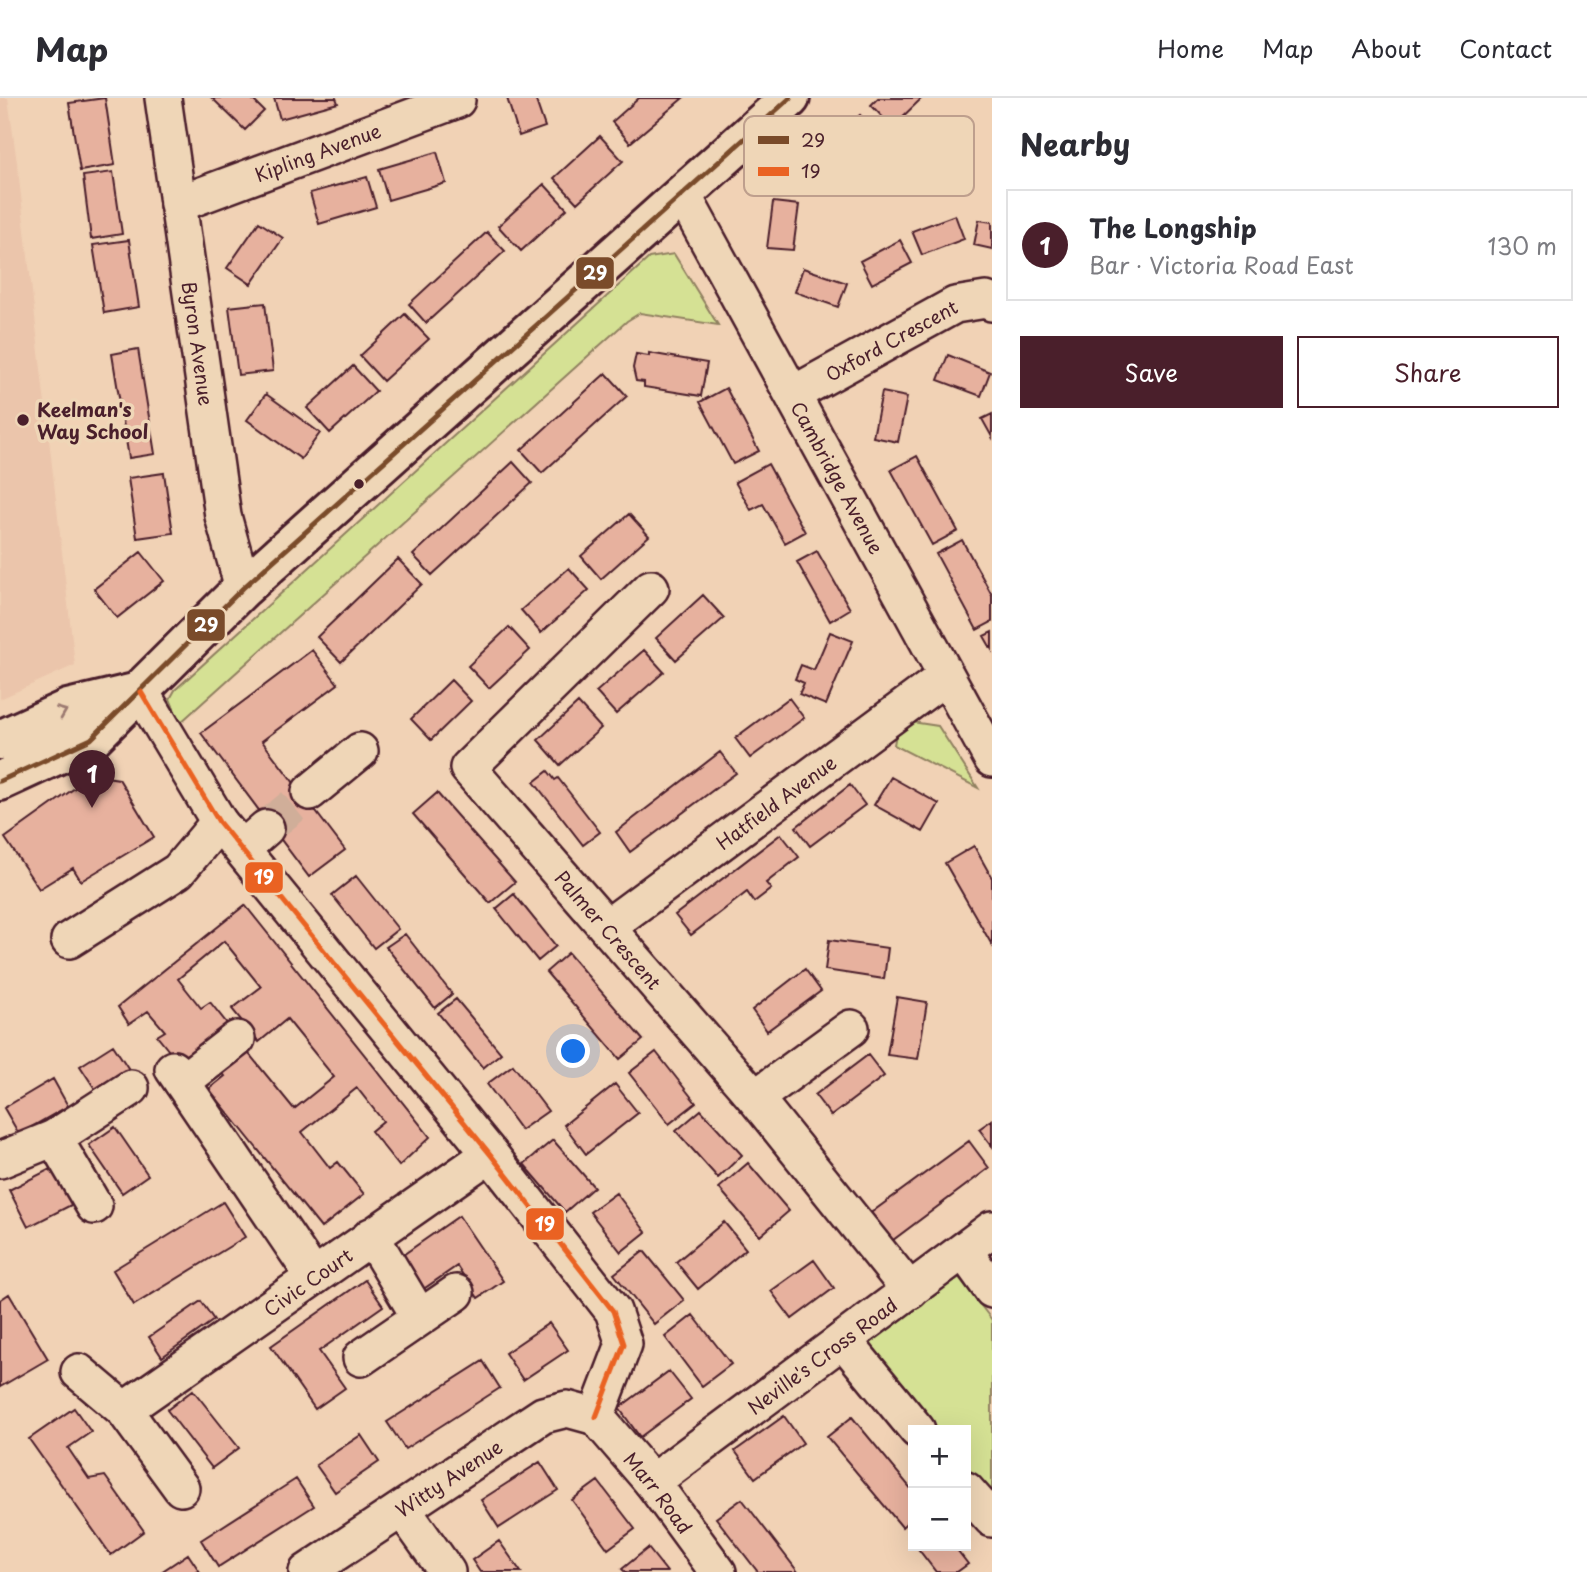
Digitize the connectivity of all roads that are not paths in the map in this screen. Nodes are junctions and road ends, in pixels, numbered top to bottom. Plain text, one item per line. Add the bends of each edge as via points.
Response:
1 (163, 98) edge
2 (790, 98) edge
3 (457, 100) dead end
4 (770, 116) edge
5 (744, 140) edge
6 (683, 195) junction
7 (178, 204) junction
8 (992, 303) edge
9 (793, 394) junction
10 (243, 588) junction
11 (650, 588) dead end
12 (946, 676) junction
13 (141, 692) junction
14 (0, 740) edge
15 (360, 751) dead end
16 (992, 759) edge
17 (0, 781) edge
18 (310, 792) tunnel mouth
19 (219, 822) junction
20 (607, 927) junction
21 (69, 940) dead end
22 (851, 1028) dead end
23 (237, 1039) dead end
24 (131, 1087) dead end
25 (755, 1098) junction
26 (54, 1138) junction
27 (490, 1154) junction
28 (0, 1160) edge
29 (94, 1206) dead end
30 (992, 1229) edge
31 (371, 1236) junction
32 (964, 1251) junction
33 (314, 1277) junction
34 (992, 1290) edge
35 (910, 1291) junction
36 (456, 1293) dead end
37 (419, 1316) junction
38 (844, 1340) junction
39 (361, 1357) dead end
40 (79, 1372) dead end
41 (124, 1410) junction
42 (596, 1417) junction
43 (913, 1425) edge
44 (652, 1482) junction
45 (181, 1488) dead end
46 (971, 1496) edge
47 (403, 1510) junction
48 (992, 1519) edge
49 (307, 1572) edge
50 (447, 1572) edge
51 (718, 1572) edge

1 - 7 street, Byron Avenue
2 - 4 main road
3 - 7 street, Kipling Avenue
5 - 6 main road
6 - 9 street, Cambridge Avenue
6 - 10 main road
7 - 10 street, Byron Avenue via 223,516
8 - 9 street, Oxford Crescent via 955,305
9 - 12 street, Cambridge Avenue
10 - 13 main road
11 - 20 street, Palmer Crescent via 468,768
12 - 16 street, Cambridge Avenue
12 - 20 street, Hatfield Avenue
14 -> 13 main road via 68,709
13 - 17 main road via 91,739
13 - 19 street
15 - 18 street
19 - 21 street via 178,871
19 - 27 street via 254,839
20 - 25 street, Palmer Crescent
22 - 25 street
23 - 33 street via 178,1075
24 - 26 street
25 - 35 street, Palmer Crescent
26 - 28 street
26 - 29 street
27 - 31 street, Civic Court
27 - 42 street via 613,1311 624,1344
30 - 32 street, Neville's Cross Road
31 - 33 street, Civic Court
31 - 37 street
32 - 34 street
32 - 35 street, Neville's Cross Road
33 - 41 street, Civic Court
35 - 38 street, Neville's Cross Road
36 - 37 street
37 - 39 street
38 - 43 street
38 - 44 street, Neville's Cross Road
40 - 41 street
41 - 45 street
42 - 44 street, Marr Road
42 - 47 street, Witty Avenue via 567,1409 543,1415
44 - 51 street, Marr Road
46 - 48 street
47 - 49 street, Witty Avenue
47 - 50 street

